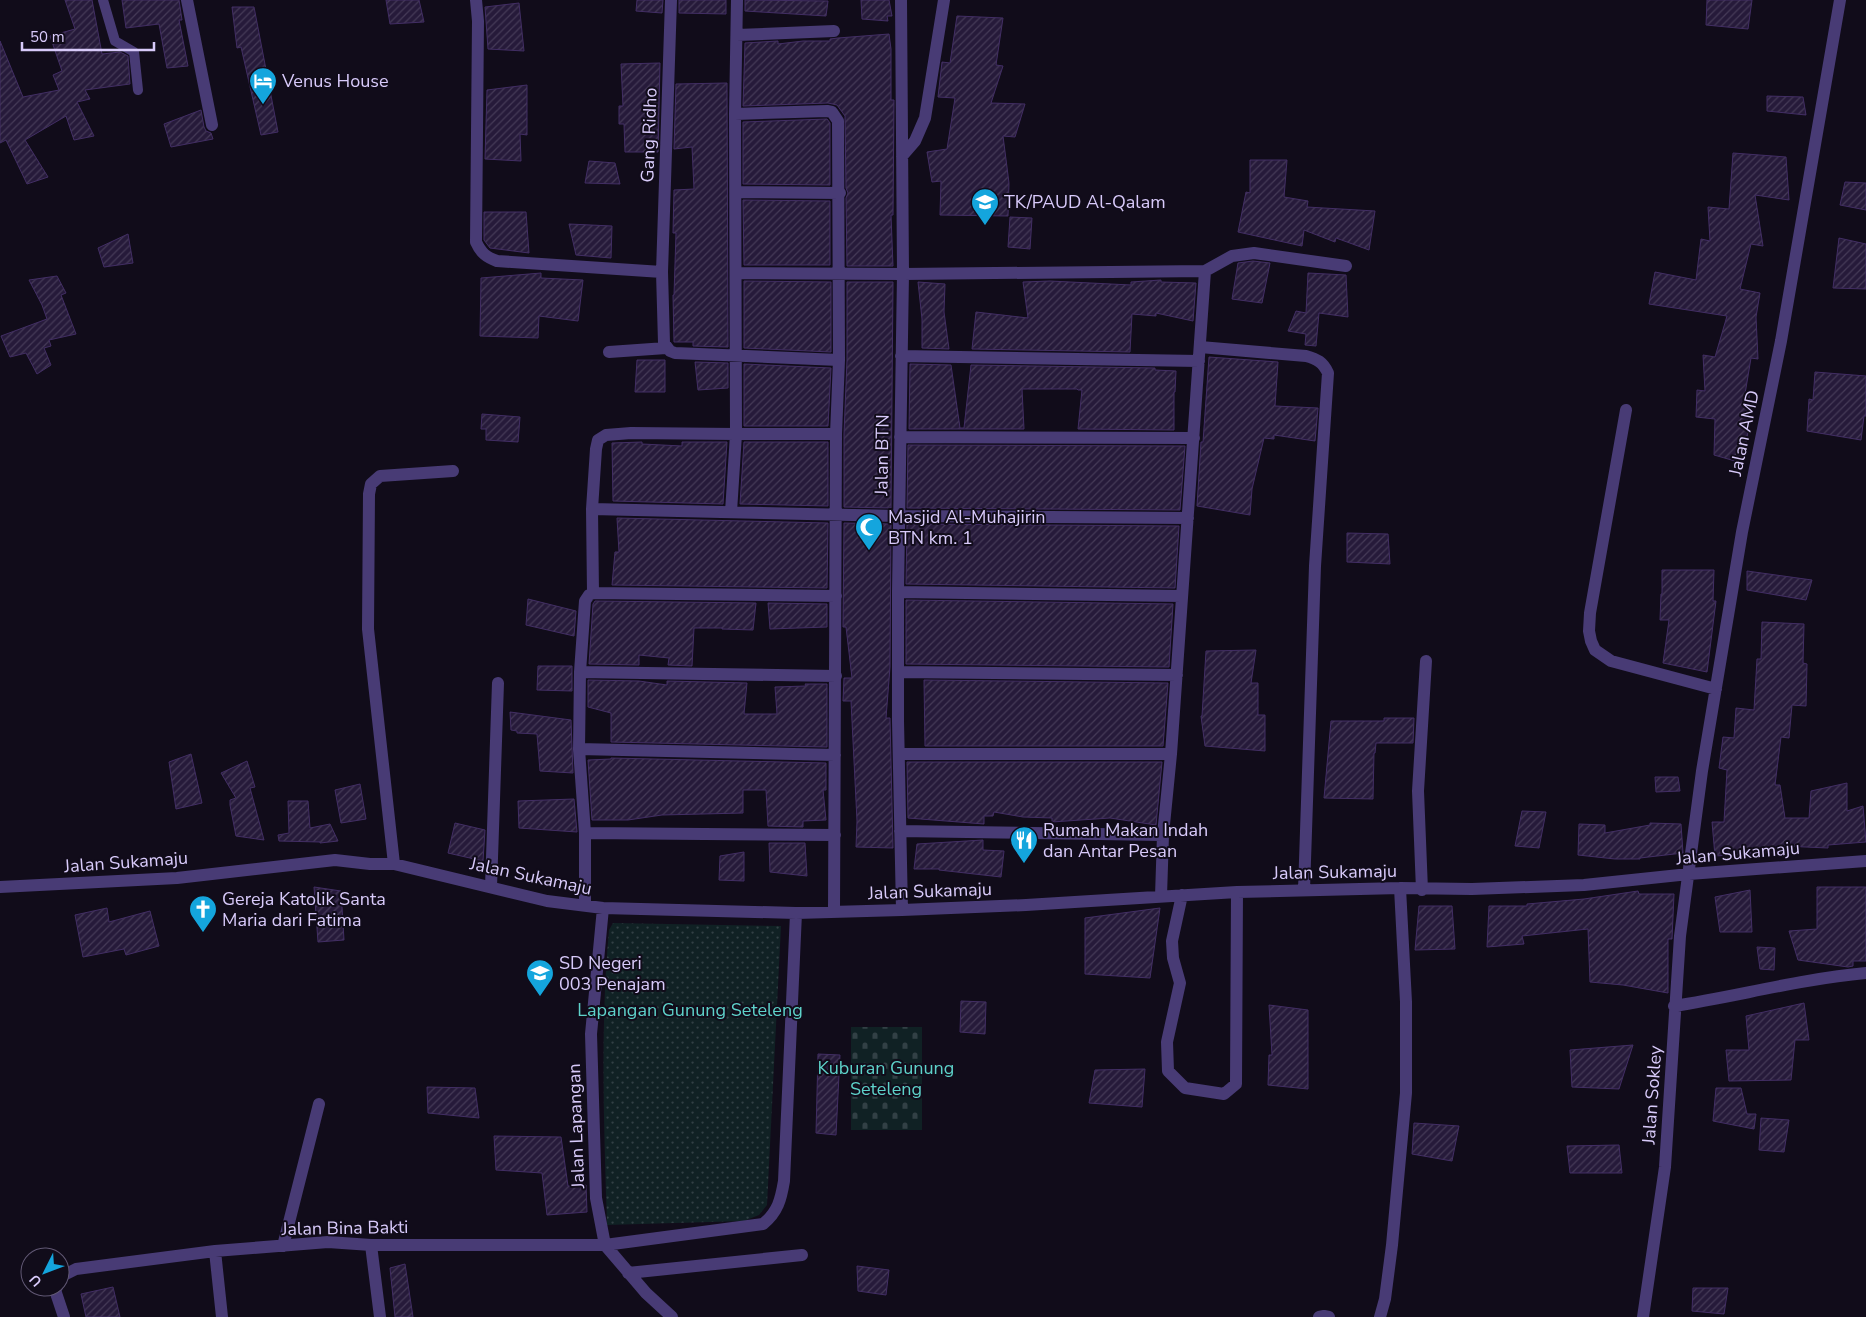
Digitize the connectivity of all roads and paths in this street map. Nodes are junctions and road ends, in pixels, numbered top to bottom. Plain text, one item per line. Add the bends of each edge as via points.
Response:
1 (103, 0) edge
2 (187, 0) edge
3 (476, 0) edge
4 (670, 0) edge
5 (737, 0) edge
6 (901, 0) edge
7 (944, 0) edge
8 (1840, 0) edge
9 (834, 32) dead end
10 (737, 36) junction
11 (138, 90) dead end
12 (735, 114) junction
13 (212, 125) dead end
14 (902, 156) junction
15 (736, 192) junction
16 (840, 193) junction
17 (1346, 266) dead end
18 (1205, 271) junction
19 (662, 272) junction
20 (839, 272) junction
21 (736, 273) junction
22 (903, 274) junction
23 (666, 348) junction
24 (1200, 348) junction
25 (609, 352) dead end
26 (736, 354) junction
27 (901, 356) junction
28 (839, 360) junction
29 (1199, 361) junction
30 (1626, 410) dead end
31 (736, 434) junction
32 (836, 434) junction
33 (900, 437) junction
34 (1194, 438) junction
35 (453, 470) dead end
36 (592, 509) junction
37 (731, 512) junction
38 (835, 515) junction
39 (898, 516) junction
40 (1188, 518) junction
41 (898, 592) junction
42 (593, 593) junction
43 (836, 596) junction
44 (1182, 596) junction
45 (1426, 661) dead end
46 (580, 672) junction
47 (898, 672) junction
48 (1177, 675) junction
49 (836, 676) junction
50 (498, 683) dead end
51 (1716, 688) junction
52 (579, 748) junction
53 (900, 754) junction
54 (1171, 754) junction
55 (835, 755) junction
56 (900, 831) junction
57 (585, 833) junction
58 (835, 835) junction
59 (1163, 835) junction
60 (1866, 861) edge
61 (394, 864) junction
62 (1688, 874) junction
63 (0, 887) edge
64 (492, 887) junction
65 (1400, 888) junction
66 (1304, 890) junction
67 (1422, 890) junction
68 (1237, 892) junction
69 (1182, 895) junction
70 (1160, 896) junction
71 (585, 906) junction
72 (603, 908) junction
73 (902, 910) junction
74 (834, 911) junction
75 (796, 913) junction
76 (1866, 973) edge
77 (1674, 1006) junction
78 (319, 1104) dead end
79 (371, 1244) junction
80 (605, 1245) junction
81 (283, 1246) junction
82 (215, 1251) junction
83 (802, 1255) dead end
84 (70, 1272) edge
85 (628, 1273) junction
86 (58, 1297) edge
87 (64, 1317) edge
88 (222, 1317) edge
89 (380, 1317) edge
90 (672, 1317) edge
91 (1319, 1317) edge
92 (1329, 1317) edge
93 (1380, 1317) edge
94 (1643, 1317) edge

1 - 11 lane via 115,40 134,52
2 - 13 street
3 - 19 street via 476,242 480,251 497,261
4 - 19 street, Gang Ridho
5 - 10 street
6 - 14 street, Jalan BTN
7 - 14 street via 925,118 916,141
8 - 51 street, Jalan AMD
9 - 10 street
10 - 12 street
12 - 15 street
12 - 16 street via 832,112 838,121
14 - 22 street, Jalan BTN
15 - 16 street
15 - 21 street
16 - 20 street
17 - 18 street via 1254,253 1232,256
18 - 22 street
18 - 24 street
19 - 23 street, Gang Ridho
20 - 21 street
20 - 22 street
20 - 28 street
21 - 26 street
22 - 27 street, Jalan BTN
23 - 25 street
23 - 26 street via 675,353
24 - 29 street
24 - 66 street via 1306,356 1322,362 1328,373 1315,566
26 - 28 street
26 - 31 street
27 - 29 street
27 - 33 street, Jalan BTN
28 - 32 street
29 - 34 street
30 - 51 street via 1590,613 1591,641 1596,650 1611,661
31 - 32 street
31 - 36 street via 631,433 602,436 596,449
31 - 37 street
32 - 38 street
33 - 34 street
33 - 39 street, Jalan BTN
34 - 40 street
35 - 61 street via 380,476 371,484 369,494 368,629
36 - 37 street
36 - 42 street
37 - 38 street
38 - 39 street
38 - 43 street
39 - 40 street
39 - 41 street, Jalan BTN
40 - 44 street
41 - 44 street
41 - 47 street, Jalan BTN
42 - 43 street
42 - 46 street via 585,601
43 - 49 street
44 - 48 street
45 - 67 street via 1418,791
46 - 49 street
46 - 52 street
47 - 48 street
47 - 53 street, Jalan BTN
48 - 54 street
49 - 55 street
50 - 64 street
51 - 62 street, Jalan AMD
52 - 55 street
52 - 57 street
53 - 54 street
53 - 56 street, Jalan BTN
54 - 59 street
55 - 58 street
56 - 59 street
56 - 73 street, Jalan BTN
57 - 58 street
57 - 71 street
58 - 74 street
59 - 70 street
60 - 62 street, Jalan Sukamaju
61 - 63 street, Jalan Sukamaju via 335,860 177,878
61 - 64 street, Jalan Sukamaju
62 - 67 street, Jalan Sukamaju via 1584,885
62 - 77 street, Jalan Sokley
64 - 71 street, Jalan Sukamaju via 547,901
65 - 66 street, Jalan Sukamaju
65 - 67 street, Jalan Sukamaju
65 - 93 street via 1406,1094 1392,1245
66 - 68 street, Jalan Sukamaju
68 - 69 street, Jalan Sukamaju
68 - 69 street via 1236,1084 1224,1094 1185,1088 1168,1071 1167,1042 1180,983 1172,941
69 - 70 street, Jalan Sukamaju
70 - 73 street, Jalan Sukamaju
71 - 72 street, Jalan Sukamaju
72 - 75 street, Jalan Sukamaju
72 - 80 street, Jalan Lapangan via 592,1034 596,1198
73 - 74 street, Jalan Sukamaju
74 - 75 street, Jalan Sukamaju
75 - 80 street, Jalan Bina Bakti via 784,1181 777,1210 763,1224 754,1226
76 - 77 street
77 - 94 street, Jalan Sokley via 1665,1167
78 - 81 street
79 - 80 street, Jalan Bina Bakti
79 - 81 street, Jalan Bina Bakti via 328,1242
79 - 89 street
80 - 85 street, Jalan Lapangan
81 - 82 street, Jalan Bina Bakti
82 - 84 street, Jalan Bina Bakti
82 - 88 street
83 - 85 street
85 - 90 street, Jalan Lapangan
86 - 87 street
91 - 92 street

